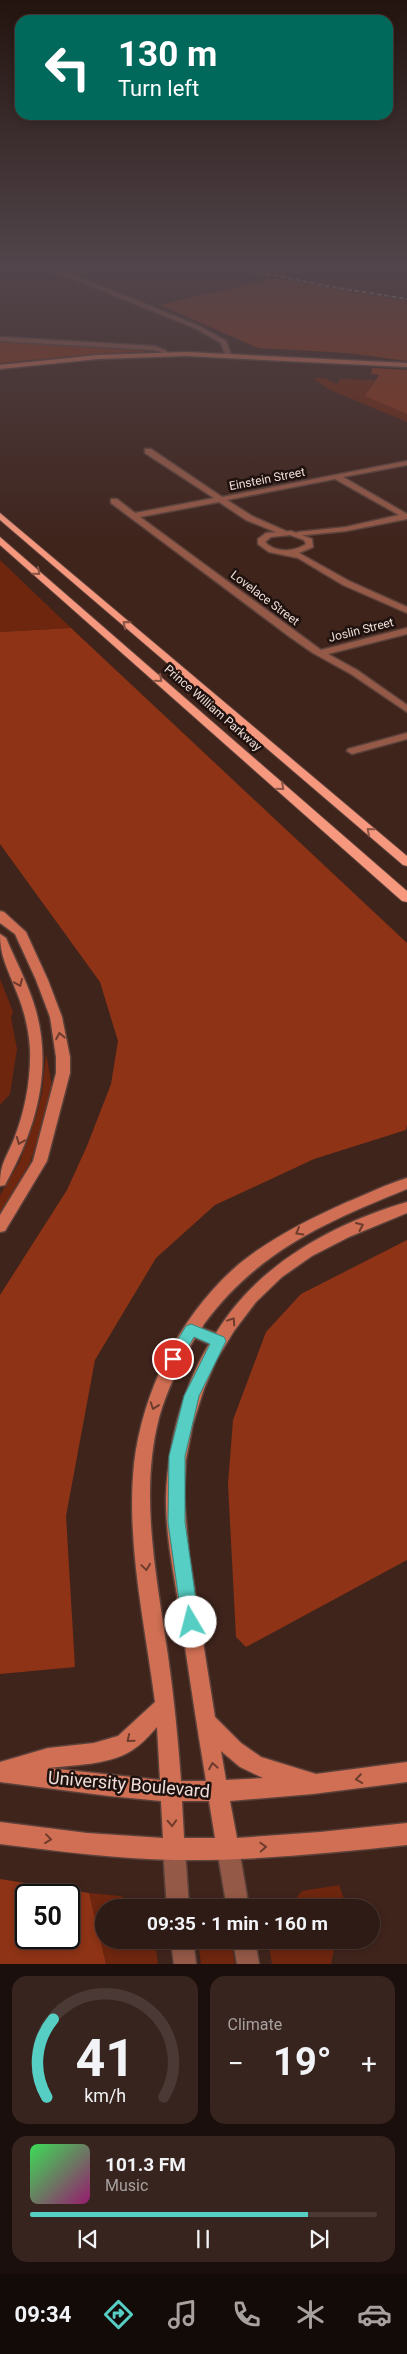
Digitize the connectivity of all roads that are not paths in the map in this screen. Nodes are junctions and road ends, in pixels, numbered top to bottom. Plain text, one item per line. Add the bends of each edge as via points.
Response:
1 (63, 361) edge
2 (90, 361) edge
3 (329, 361) edge
4 (407, 365) edge
5 (0, 367) edge
6 (0, 372) edge
7 (148, 451) dead end
8 (397, 459) dead end
9 (406, 464) edge
10 (337, 477) junction
11 (221, 499) junction
12 (114, 501) dead end
13 (0, 516) edge
14 (134, 516) junction
15 (407, 516) edge
16 (249, 518) junction
17 (346, 529) junction
18 (283, 533) junction
19 (298, 534) junction
20 (264, 538) junction
21 (0, 540) edge
22 (310, 543) junction
23 (288, 552) junction
24 (326, 571) junction
25 (407, 610) edge
26 (407, 631) edge
27 (321, 653) junction
28 (407, 709) edge
29 (407, 736) edge
30 (352, 751) dead end
31 (407, 862) edge
32 (407, 898) edge
33 (0, 921) edge
34 (0, 938) edge
35 (0, 1181) edge
36 (407, 1184) edge
37 (407, 1207) edge
38 (0, 1227) edge
39 (191, 1330) junction
40 (218, 1341) junction
41 (165, 1705) junction
42 (205, 1720) junction
43 (0, 1772) edge
44 (407, 1772) edge
45 (321, 1784) junction
46 (170, 1790) junction
47 (218, 1791) junction
48 (0, 1833) edge
49 (407, 1834) edge
50 (174, 1849) junction
51 (228, 1849) junction
52 (177, 1899) edge
53 (236, 1899) edge
54 (183, 1949) edge
55 (246, 1949) edge
56 (185, 1964) edge
57 (248, 1964) edge

1 - 5 main road
2 - 6 main road
3 - 4 main road
7 - 11 street
8 - 9 street
9 - 10 street, Einstein Street
10 - 11 street, Einstein Street
10 - 15 street
11 - 14 street, Einstein Street
11 - 16 street
12 - 14 street, Lovelace Street
31 -> 13 highway, Prince William Parkway
14 - 27 street, Lovelace Street
15 - 17 street
16 - 18 street
16 - 20 street
17 - 19 street
17 - 22 street
18 - 19 street
18 - 20 street
19 - 22 street
20 - 23 street via 264,547
21 -> 32 highway, Prince William Parkway
22 - 23 street via 301,550
22 - 24 street via 311,551
23 - 24 street
24 - 25 street
26 - 27 street, Joslin Street
27 - 28 street, Lovelace Street
29 - 30 street
38 -> 33 main road via 40,1161 63,1073 64,1057 56,1017 20,932
34 -> 35 main road via 27,1002 36,1044 28,1117 11,1163
36 -> 39 main road via 346,1208 280,1242 230,1280
40 -> 37 main road via 254,1294 287,1265 342,1234
39 - 40 main road
39 -> 41 main road via 165,1375 149,1421 141,1464 144,1550
40 - 42 main road via 200,1375 185,1418 177,1456 175,1497
41 -> 43 main road via 123,1745 94,1753 48,1758
41 - 46 main road
42 - 45 main road via 252,1763
47 -> 42 main road
43 - 46 main road, University Boulevard
44 -> 45 main road, University Boulevard
45 - 47 main road, University Boulevard
46 - 47 main road, University Boulevard
46 -> 50 main road
47 - 51 main road
48 -> 50 main road via 85,1844
51 -> 49 main road
50 - 51 main road
50 - 52 street
51 - 53 street
54 - 56 street
55 - 57 street

